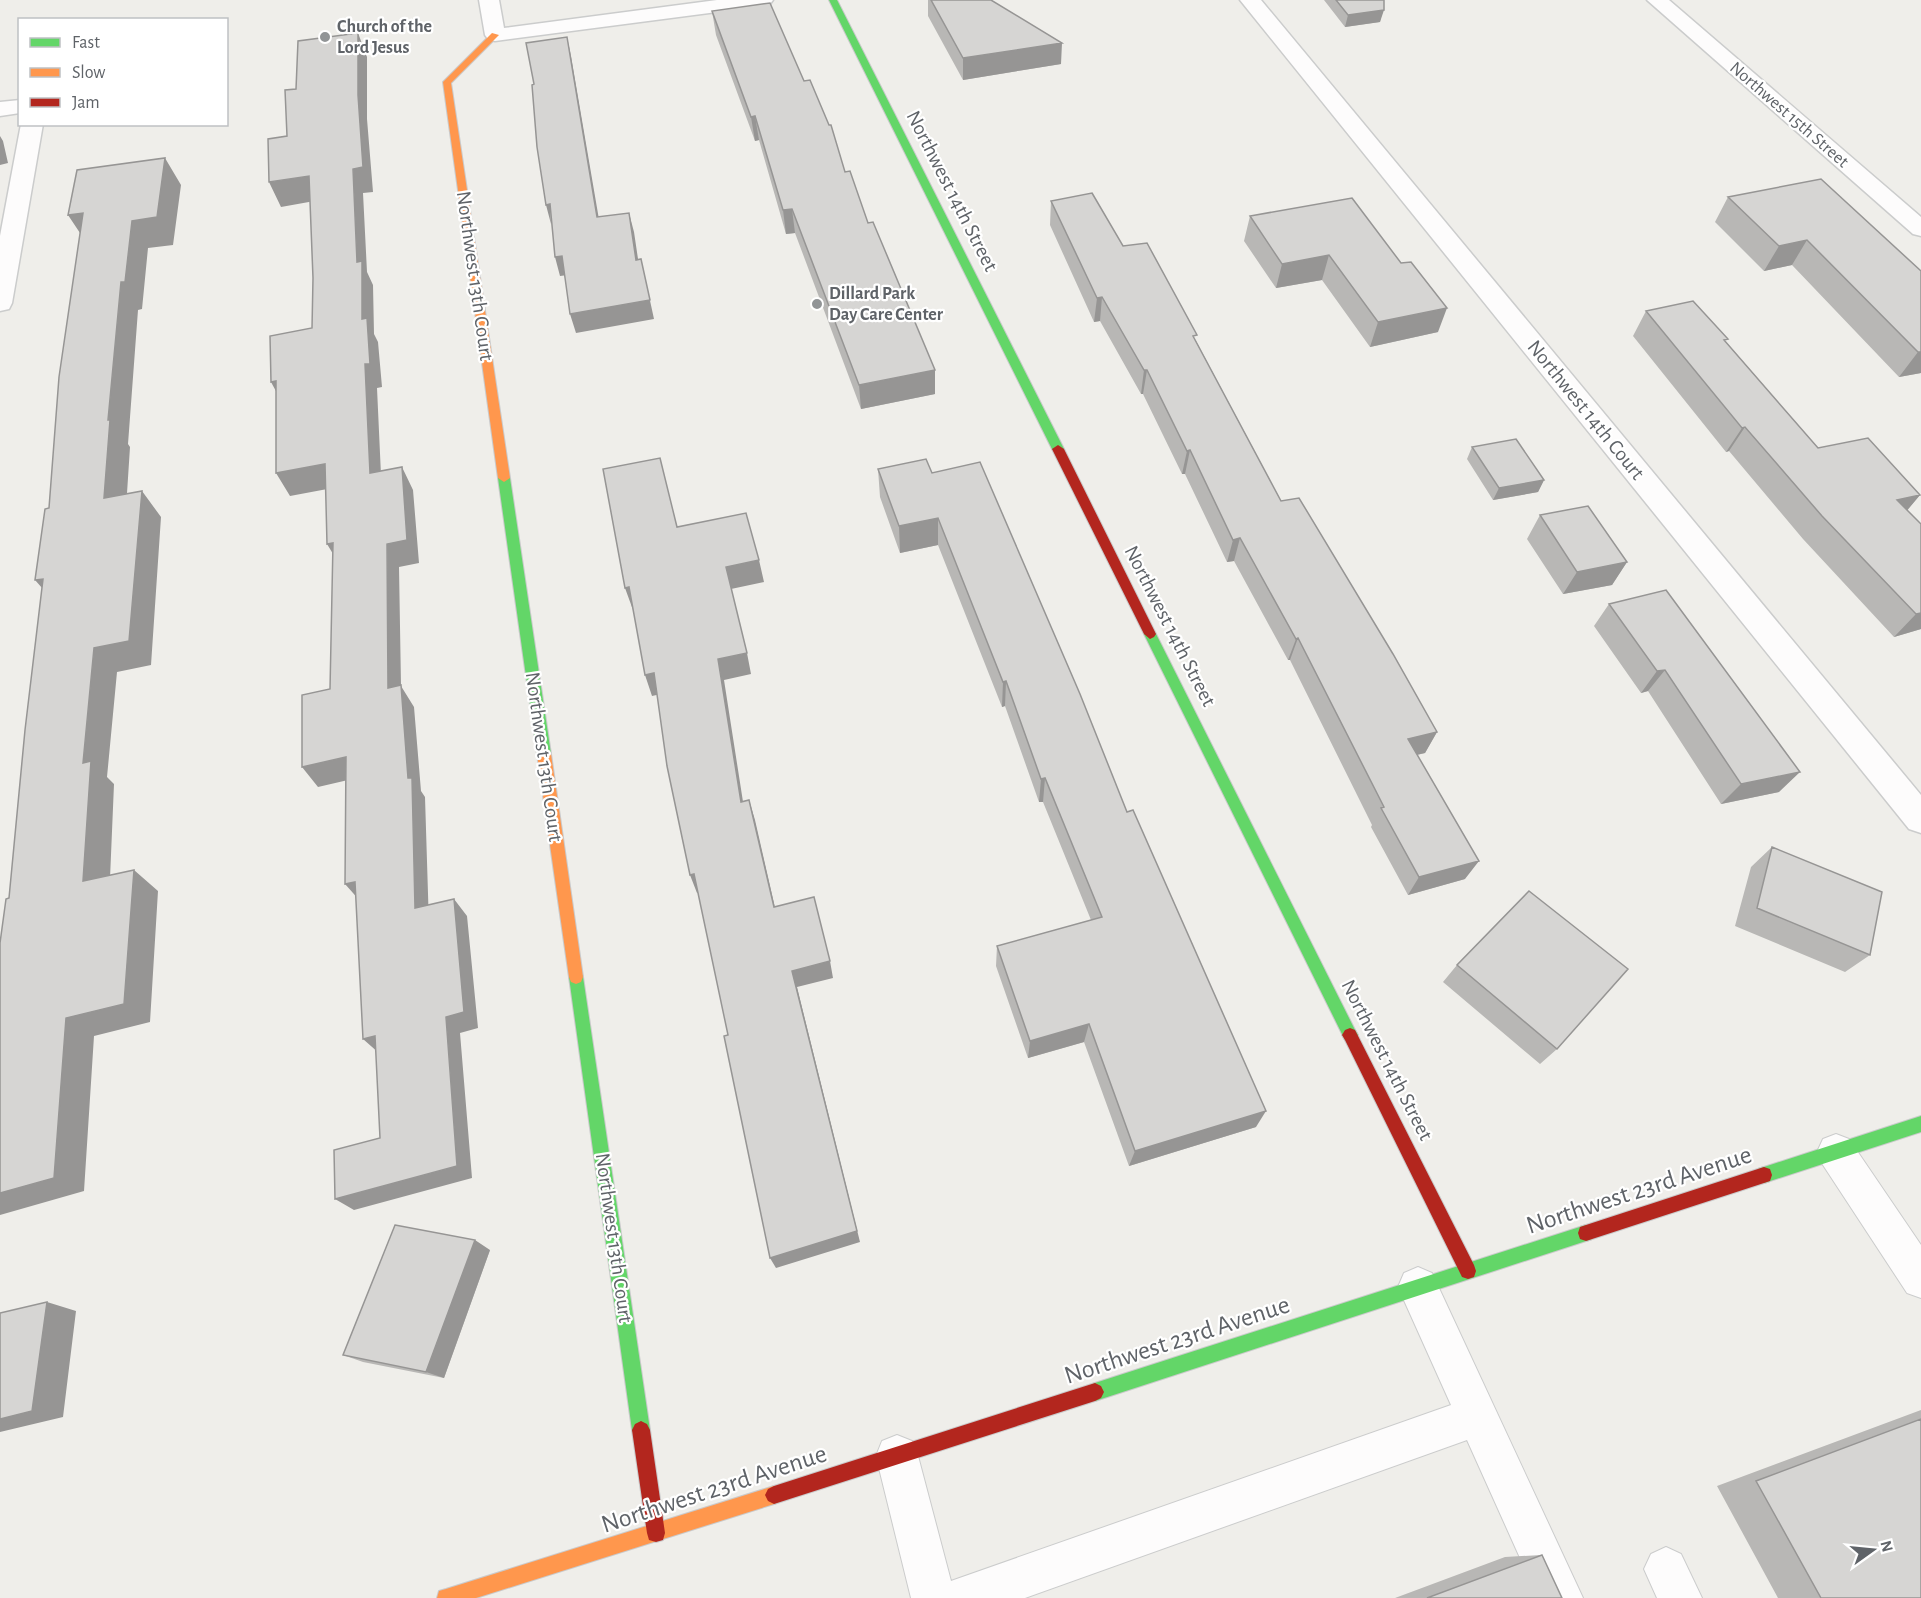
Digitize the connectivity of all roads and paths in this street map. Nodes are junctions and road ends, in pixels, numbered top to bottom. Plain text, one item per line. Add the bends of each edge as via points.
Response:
1 (489, 0) edge
2 (763, 0) edge
3 (833, 0) edge
4 (1250, 0) edge
5 (1657, 0) edge
6 (495, 35) junction
7 (18, 106) edge
8 (0, 109) edge
9 (32, 126) edge
10 (1921, 229) edge
11 (0, 303) edge
12 (1921, 819) edge
13 (1921, 1124) edge
14 (1836, 1152) junction
15 (1468, 1271) junction
16 (1921, 1279) edge
17 (1418, 1287) junction
18 (1478, 1416) junction
19 (897, 1456) junction
20 (656, 1533) junction
21 (446, 1598) edge
22 (933, 1598) edge
23 (963, 1598) edge
24 (1561, 1598) edge

1 - 6 street
2 - 6 street
3 - 15 street, Northwest 14th Street
4 - 12 street, Northwest 14th Court
5 - 10 street, Northwest 15th Street
6 - 20 street, Northwest 13th Court via 447,82
7 - 8 street
9 - 11 street
13 - 14 street, Northwest 23rd Avenue
14 - 15 street, Northwest 23rd Avenue
14 - 16 lane
15 - 17 street, Northwest 23rd Avenue
17 - 18 lane
17 - 19 street, Northwest 23rd Avenue
18 - 23 lane
18 - 24 lane
19 - 20 street, Northwest 23rd Avenue
19 - 22 lane
20 - 21 street, Northwest 23rd Avenue

